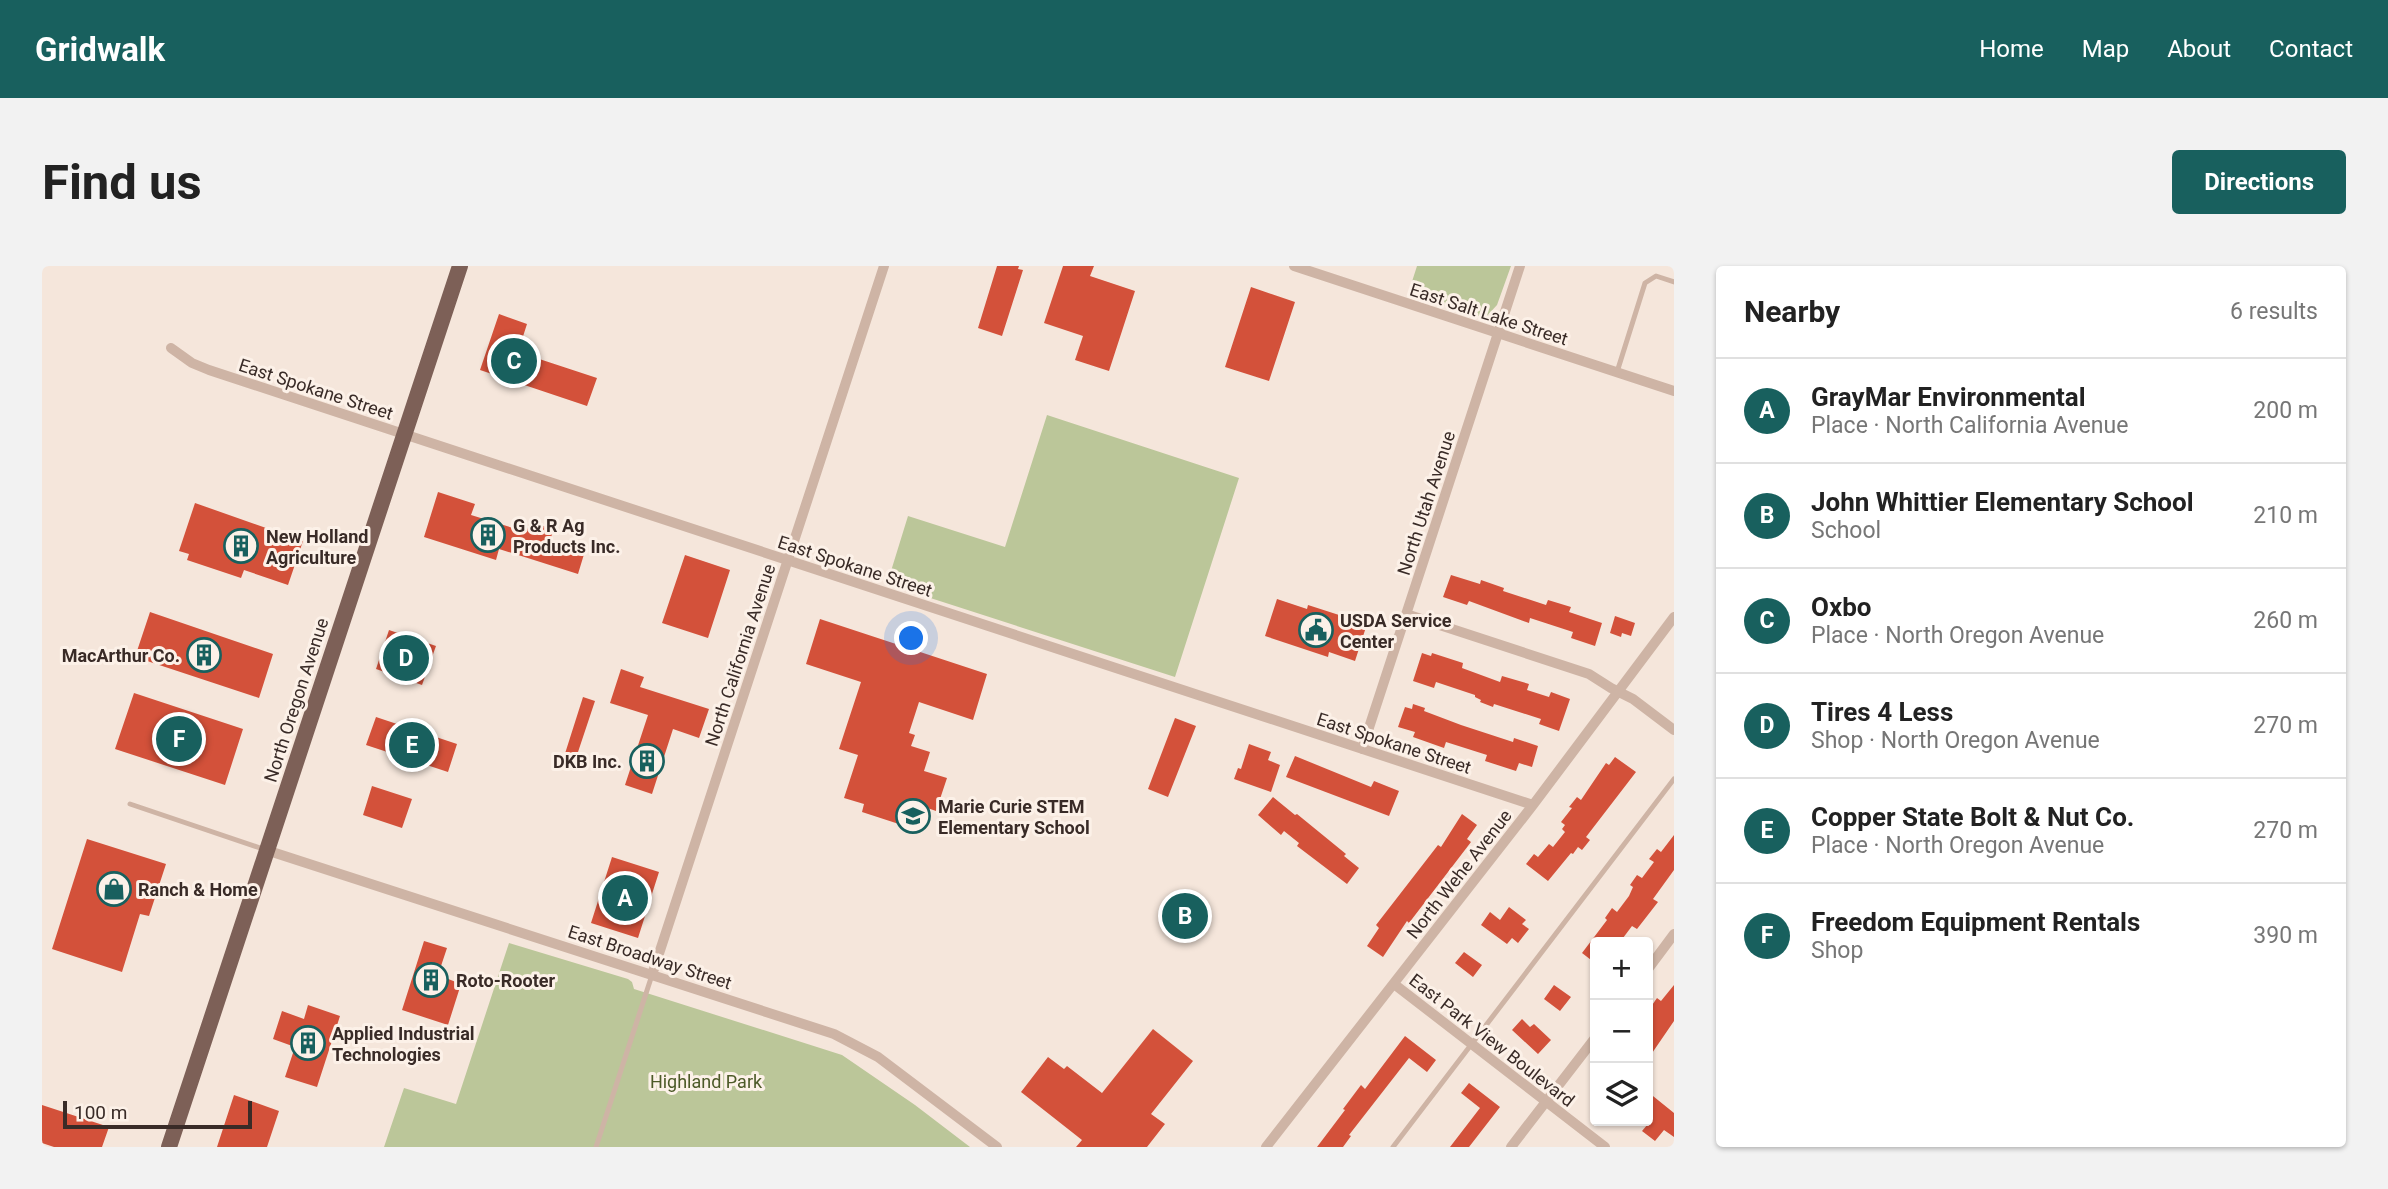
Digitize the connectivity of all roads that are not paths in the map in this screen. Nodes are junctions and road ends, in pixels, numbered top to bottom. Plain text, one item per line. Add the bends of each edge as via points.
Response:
1 (460, 266) edge
2 (884, 266) edge
3 (1294, 266) edge
4 (1520, 266) edge
5 (1674, 282) edge
6 (1498, 333) junction
7 (171, 348) dead end
8 (1617, 372) junction
9 (1674, 391) edge
10 (404, 435) junction
11 (788, 560) junction
12 (1406, 614) junction
13 (1674, 617) edge
14 (1619, 691) junction
15 (1674, 730) edge
16 (1362, 749) junction
17 (1674, 779) edge
18 (130, 804) dead end
19 (1533, 805) junction
20 (266, 850) junction
21 (1674, 934) edge
22 (1653, 962) edge
23 (652, 975) junction
24 (1394, 984) junction
25 (1473, 1045) junction
26 (1590, 1045) edge
27 (1547, 1102) junction
28 (169, 1147) edge
29 (596, 1147) edge
30 (997, 1147) edge
31 (1266, 1147) edge
32 (1393, 1147) edge
33 (1511, 1147) edge
34 (1605, 1147) edge

1 - 10 main road, North Oregon Avenue
2 - 11 street, North California Avenue
3 - 6 street, East Salt Lake Street
4 - 6 street, North Utah Avenue
5 - 8 lane via 1656,276 1645,283
6 - 8 street, East Salt Lake Street
6 - 12 street, North Utah Avenue
7 - 10 street, East Spokane Street via 209,370
8 - 9 street, East Salt Lake Street
10 - 11 street, East Spokane Street
10 - 20 main road, North Oregon Avenue
11 - 16 street, East Spokane Street
11 - 23 street, North California Avenue
12 - 14 street via 1580,670
12 - 16 street, North Utah Avenue
13 - 14 street, North Wehe Avenue
14 - 15 street
14 - 19 street, North Wehe Avenue
16 - 19 street, East Spokane Street
17 - 25 lane
18 - 20 lane
19 - 24 street, North Wehe Avenue
20 - 23 street, East Broadway Street
20 - 28 main road, North Oregon Avenue
21 - 22 street
23 - 29 lane
23 - 30 street, East Broadway Street via 856,1044 888,1063
24 - 25 street, East Park View Boulevard
24 - 31 street, North Wehe Avenue
25 - 27 street, East Park View Boulevard
25 - 32 lane
26 - 27 street
27 - 33 street
27 - 34 street, East Park View Boulevard

